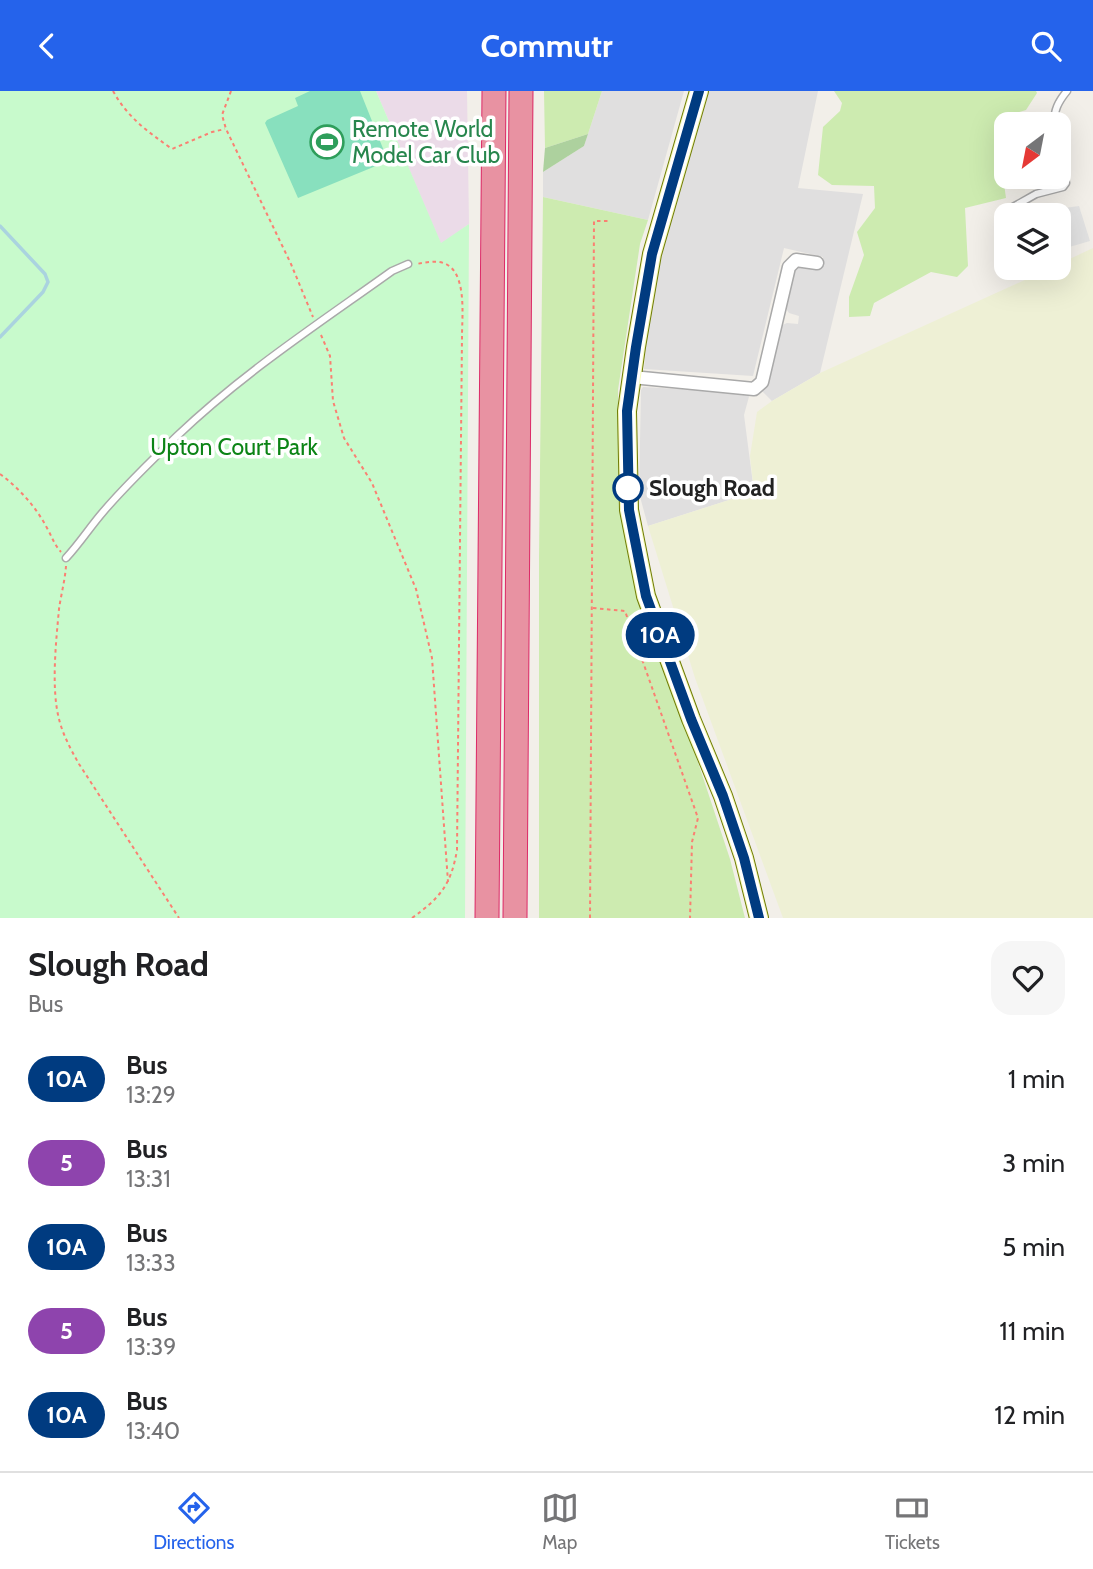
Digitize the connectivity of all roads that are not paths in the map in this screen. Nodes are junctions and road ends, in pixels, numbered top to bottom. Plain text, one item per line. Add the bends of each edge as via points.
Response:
1 (494, 91) edge
2 (521, 91) edge
3 (699, 91) edge
4 (1068, 91) edge
5 (1054, 112) edge
6 (1055, 189) edge
7 (1020, 203) edge
8 (817, 263) dead end
9 (408, 264) road end
10 (632, 377) junction
11 (66, 558) road end
12 (487, 918) edge
13 (515, 918) edge
14 (759, 918) edge

1 - 12 highway
2 - 13 highway
3 - 10 main road via 652,254
4 - 5 lane
6 - 7 lane
8 - 10 street via 796,260 789,267 759,386
9 - 11 lane via 266,360 179,434 110,504
10 - 14 main road via 627,411 629,510 646,596 723,796

